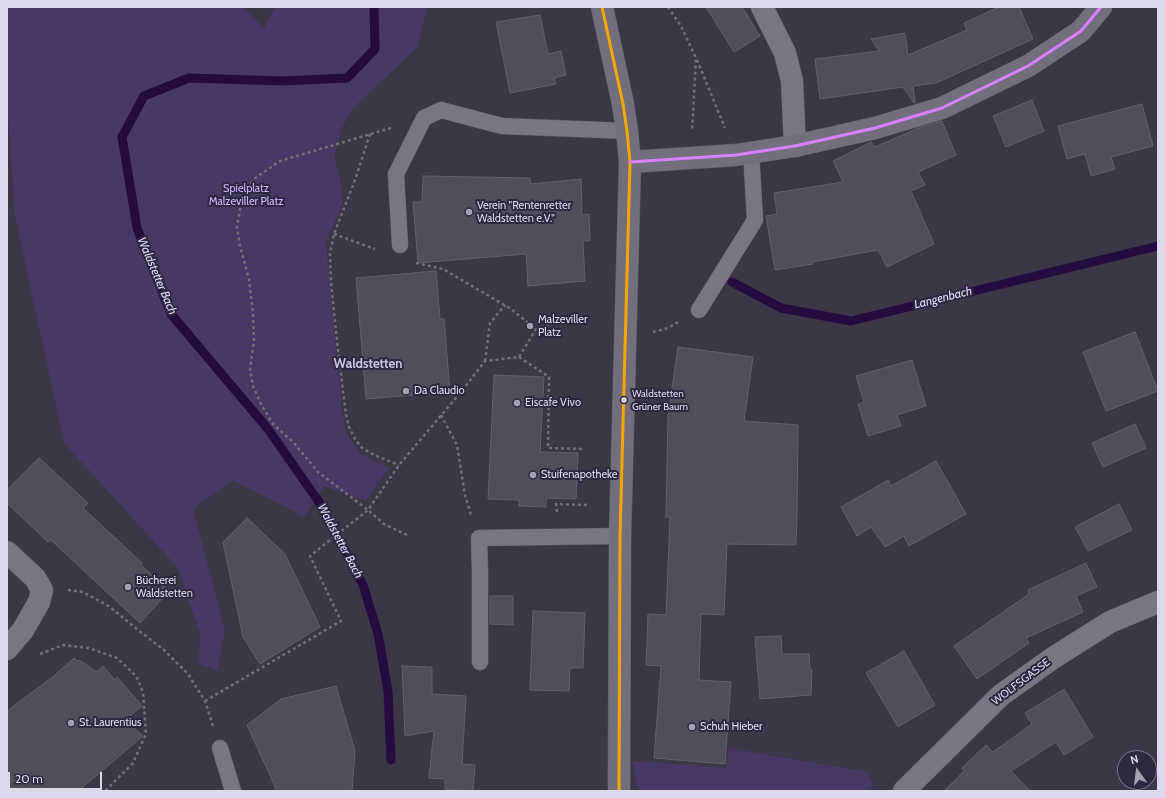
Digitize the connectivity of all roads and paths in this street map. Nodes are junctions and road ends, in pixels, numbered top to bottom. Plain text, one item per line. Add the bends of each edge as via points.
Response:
1 (602, 7) edge
2 (668, 7) edge
3 (762, 7) edge
4 (1101, 7) edge
5 (696, 58) junction
6 (424, 118) junction
7 (627, 131) junction
8 (370, 134) junction
9 (795, 146) junction
10 (743, 154) junction
11 (691, 158) junction
12 (630, 162) junction
13 (400, 245) dead end
14 (443, 269) dead end
15 (505, 305) junction
16 (699, 310) joint
17 (585, 316) dead end
18 (536, 329) junction
19 (626, 339) junction
20 (519, 357) junction
21 (485, 361) junction
22 (441, 415) junction
23 (585, 449) dead end
24 (399, 465) junction
25 (368, 510) junction
26 (407, 535) dead end
27 (620, 536) junction
28 (479, 538) junction
29 (7, 552) edge
30 (42, 590) junction
31 (1158, 602) edge
32 (7, 649) edge
33 (37, 656) dead end
34 (480, 662) dead end
35 (220, 748) dead end
36 (105, 791) edge
37 (233, 791) edge
38 (619, 791) edge
39 (904, 791) edge

1 - 7 street
2 - 5 path via 681,26
3 - 9 street via 785,53 792,81
4 - 9 street via 1081,31 1028,66 942,108 875,128
5 - 10 path
5 - 11 path
6 - 7 lane via 441,110 502,126
6 - 8 path
6 - 13 lane via 396,174
7 - 12 street
8 - 24 path via 334,234 330,253 331,283 349,427 362,448
8 - 25 path via 280,161 254,179 242,198 237,227 249,279 254,340 250,369 259,400 273,424 294,443 318,472
9 - 10 street
10 - 11 street
10 - 16 lane via 755,220
11 - 12 street
12 - 19 street
14 - 15 path
15 - 18 path
15 - 21 path via 490,323
16 - 19 path via 668,328
17 - 18 path via 577,316
18 - 20 path
19 - 27 street
20 - 21 path
20 - 23 path via 549,377 548,448
21 - 22 path
22 - 24 path
22 - 28 path via 457,445 465,495
24 - 25 path
25 - 26 path via 384,524
25 - 30 path via 310,556 341,621 205,701 188,674 164,650 110,607 83,592 63,589
27 - 28 lane
27 - 38 street
28 - 34 lane
29 - 30 street via 35,578
30 - 32 street via 39,602 23,630
31 - 39 street, WOLFSGASSE via 1110,622 1000,695
33 - 36 path via 63,645 89,648 117,658 136,676 143,692 146,734 132,763
35 - 37 lane

